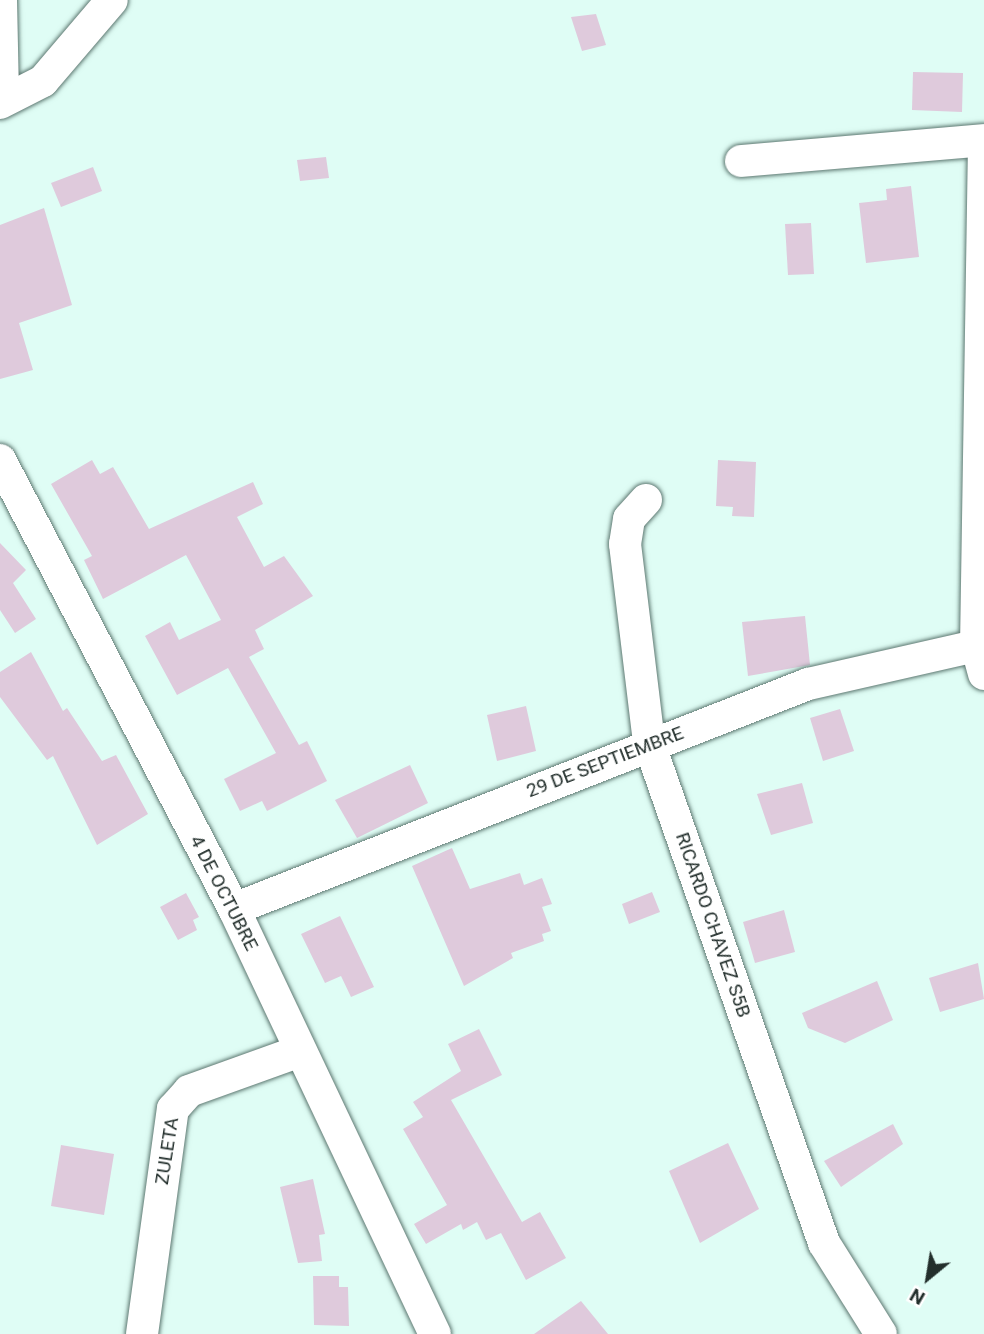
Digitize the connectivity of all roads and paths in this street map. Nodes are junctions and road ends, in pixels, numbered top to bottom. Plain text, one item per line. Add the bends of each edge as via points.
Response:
1 (1, 0) edge
2 (112, 0) edge
3 (1, 100) edge
4 (984, 141) edge
5 (741, 161) dead end
6 (0, 460) edge
7 (646, 500) dead end
8 (980, 644) edge
9 (984, 674) edge
10 (649, 743) junction
11 (234, 909) junction
12 (300, 1051) junction
13 (142, 1334) edge
14 (435, 1334) edge
15 (881, 1334) edge

1 - 3 street
2 - 3 street via 43,81
4 - 5 street
4 - 8 street
6 - 11 street, 4 DE OCTUBRE
7 - 10 street, RICARDO CHAVEZ S5B via 629,519 625,544
8 - 9 street
8 - 10 street, 29 DE SEPTIEMBRE via 808,684
10 - 11 street, 29 DE SEPTIEMBRE
10 - 15 street, RICARDO CHAVEZ S5B via 824,1243
11 - 12 street, 4 DE OCTUBRE
12 - 13 street, ZULETA via 189,1091 173,1109
12 - 14 street, 4 DE OCTUBRE

